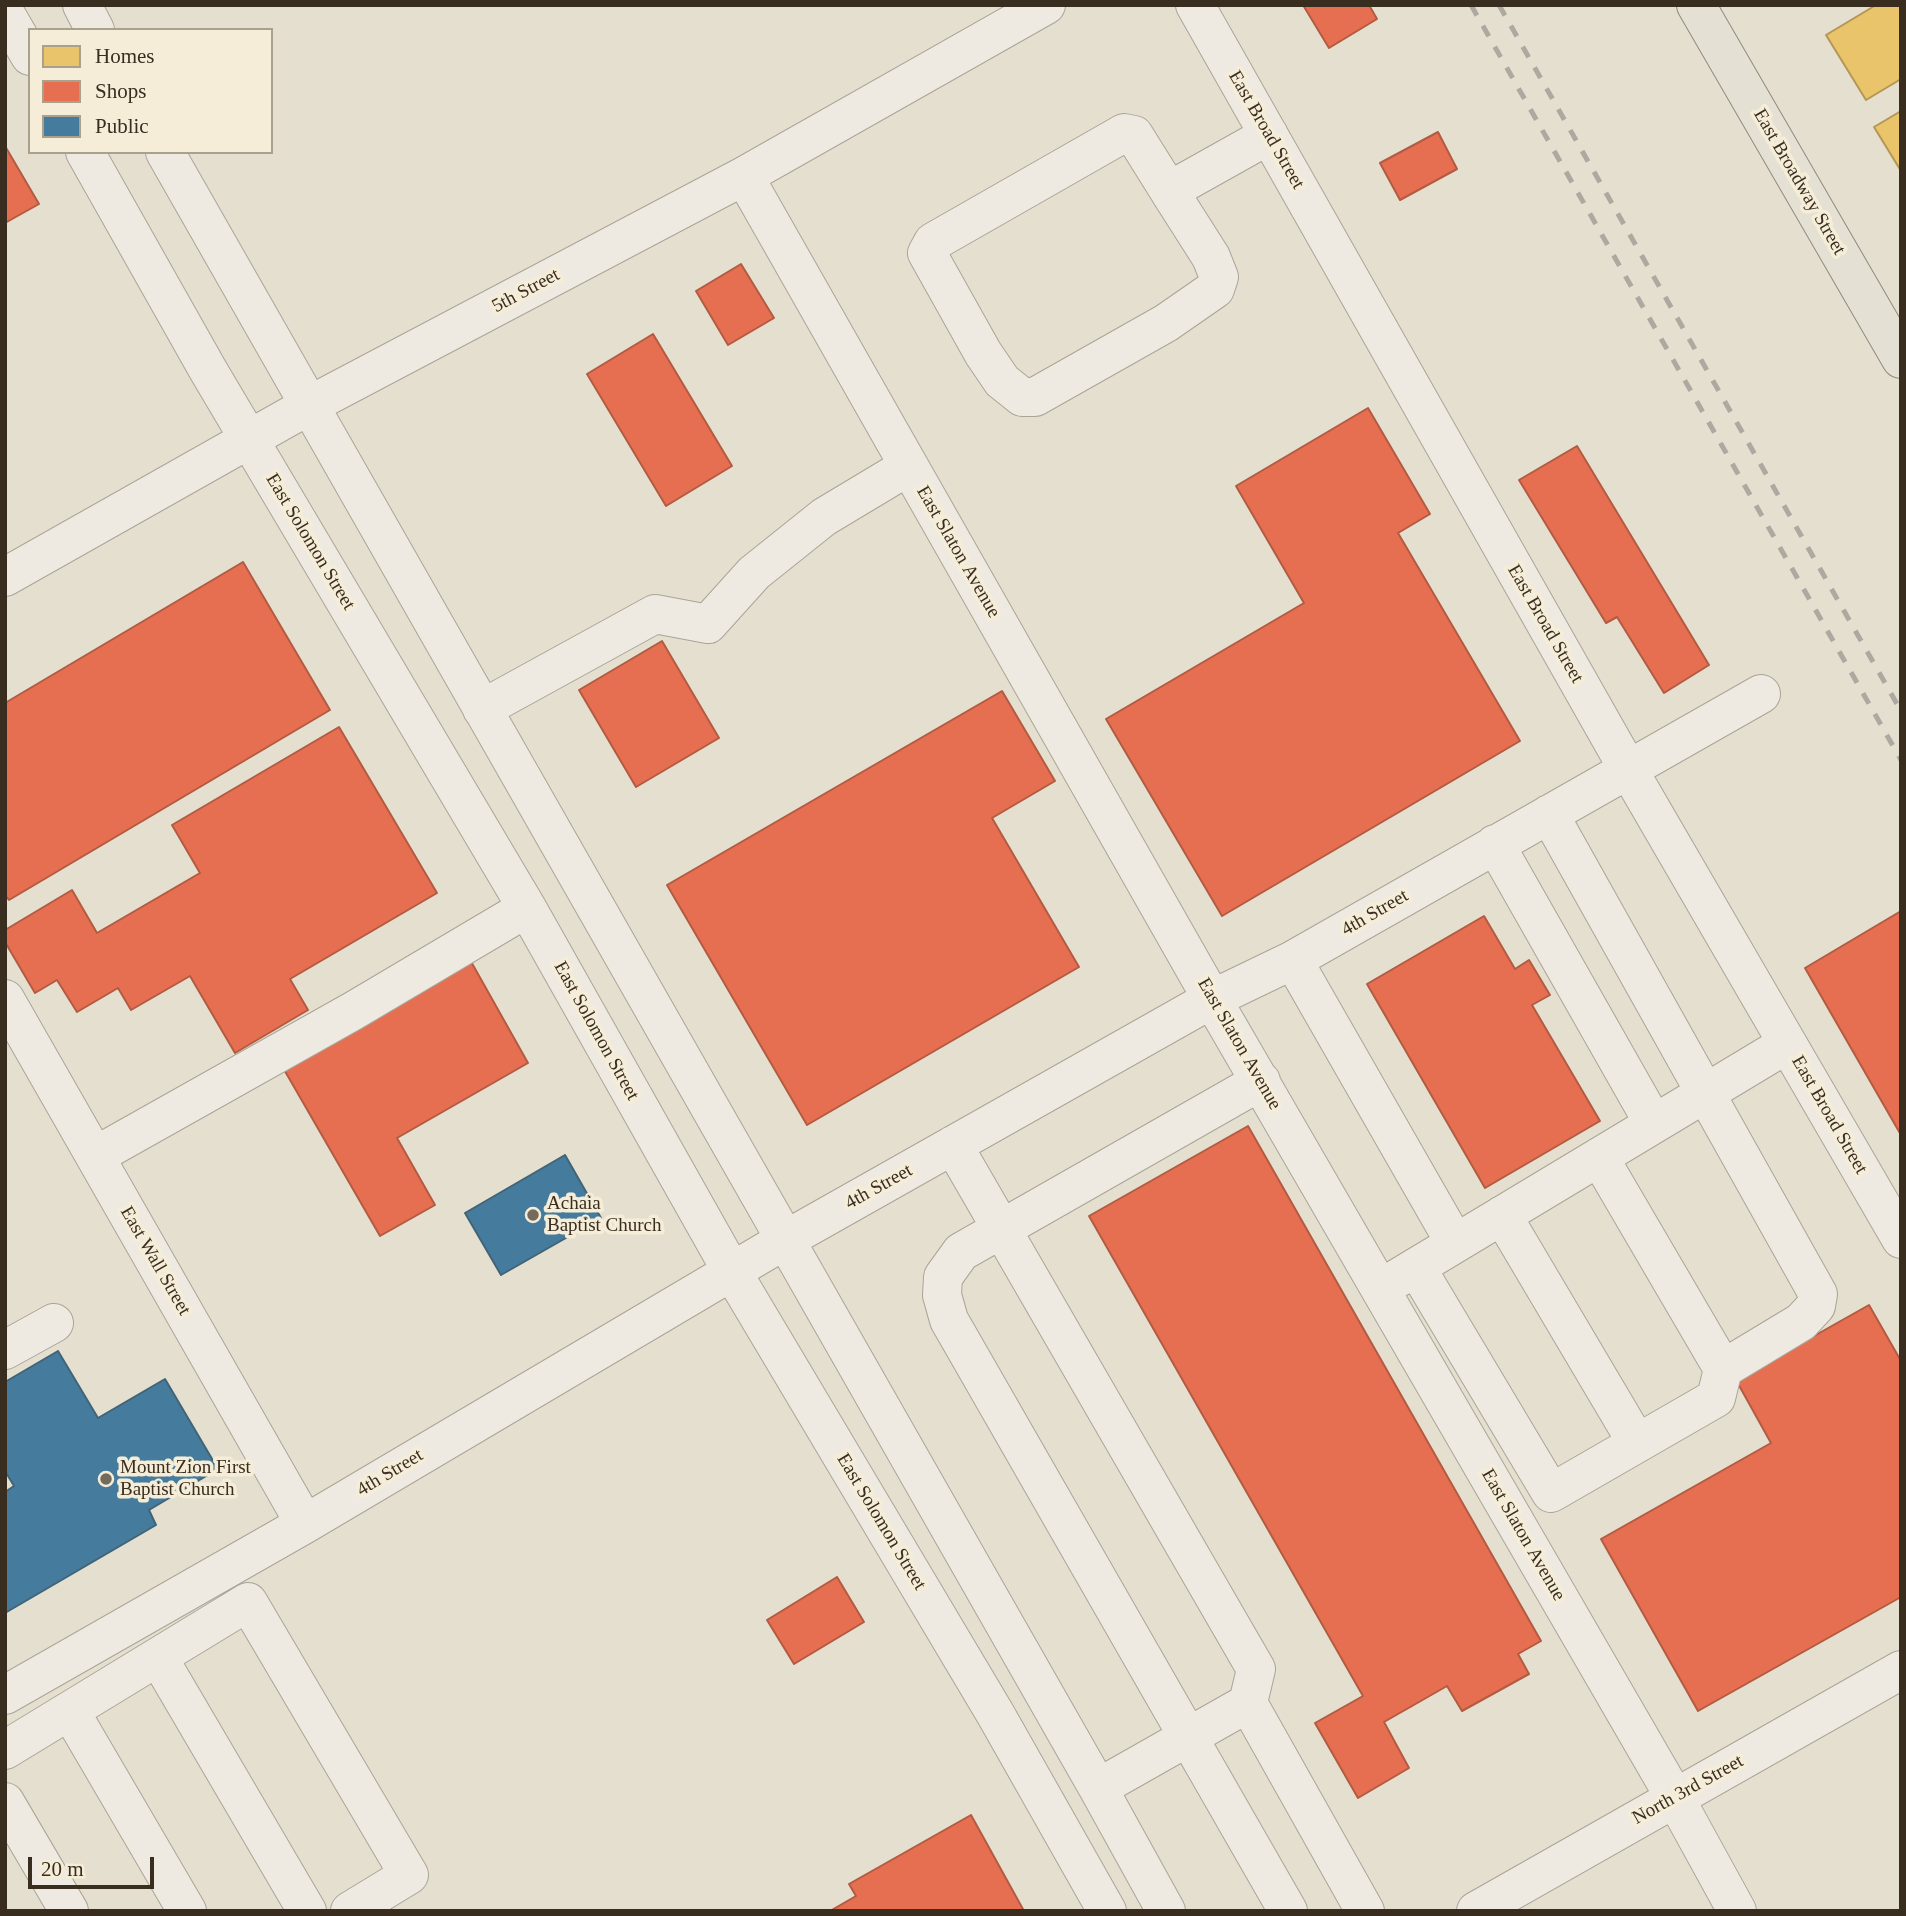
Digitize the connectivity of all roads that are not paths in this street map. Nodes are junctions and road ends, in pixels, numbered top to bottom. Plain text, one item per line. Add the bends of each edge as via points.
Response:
1 (82, 5) edge
2 (1046, 5) edge
3 (1195, 5) edge
4 (1696, 5) edge
5 (5, 13) edge
6 (94, 28) edge
7 (28, 53) edge
8 (1269, 135) junction
9 (86, 154) edge
10 (166, 154) edge
11 (744, 176) junction
12 (1168, 191) junction
13 (1901, 359) edge
14 (308, 406) junction
15 (249, 439) junction
16 (909, 466) junction
17 (5, 577) edge
18 (1761, 694) dead end
19 (482, 709) junction
20 (1628, 769) junction
21 (1549, 814) junction
22 (1496, 844) junction
23 (527, 908) junction
24 (1293, 960) junction
25 (5, 999) edge
26 (1212, 999) junction
27 (1787, 1044) junction
28 (1261, 1081) junction
29 (1706, 1093) junction
30 (1654, 1124) junction
31 (953, 1145) junction
32 (95, 1156) junction
33 (1598, 1157) junction
34 (1502, 1215) junction
35 (1002, 1228) junction
36 (1901, 1239) edge
37 (785, 1240) junction
38 (1455, 1243) junction
39 (1416, 1267) junction
40 (732, 1270) junction
41 (1380, 1288) junction
42 (54, 1323) dead end
43 (5, 1350) edge
44 (1723, 1369) junction
45 (1637, 1443) junction
46 (305, 1524) junction
47 (82, 1651) junction
48 (158, 1657) junction
49 (1901, 1670) edge
50 (105, 1690) junction
51 (5, 1695) edge
52 (1248, 1703) junction
53 (70, 1710) junction
54 (1188, 1735) junction
55 (5, 1750) edge
56 (1098, 1788) junction
57 (1675, 1798) junction
58 (5, 1801) edge
59 (69, 1911) edge
60 (187, 1911) edge
61 (307, 1911) edge
62 (350, 1911) edge
63 (1107, 1911) edge
64 (1166, 1911) edge
65 (1288, 1911) edge
66 (1365, 1911) edge
67 (1476, 1911) edge
68 (1737, 1911) edge

1 - 6 street
2 - 11 street, 5th Street
3 - 8 street, East Broad Street
4 - 13 main road, East Broadway Street
5 - 7 street
8 - 12 street
8 - 20 street, East Broad Street
9 - 15 street, East Solomon Street
10 - 14 street
11 - 14 street, 5th Street
11 - 16 street, East Slaton Avenue
12 - 12 street via 1134,135 1124,133 933,242 927,253 982,353 1002,381 1022,397 1035,397 1166,323 1215,289 1219,277 1211,257
14 - 15 street, 5th Street
14 - 19 street
15 - 17 street, 5th Street
15 - 23 street, East Solomon Street
16 - 19 street via 824,517 754,573 708,624 655,614
16 - 26 street, East Slaton Avenue
18 - 20 street, 4th Street
19 - 37 street
20 - 21 street, 4th Street
20 - 27 street, East Broad Street
21 - 22 street, 4th Street
21 - 29 street
22 - 24 street, 4th Street
22 - 30 street
23 - 32 street
23 - 40 street, East Solomon Street
24 - 26 street, 4th Street
24 - 38 street
25 - 32 street, East Wall Street
26 - 28 street, East Slaton Avenue
26 - 31 street, 4th Street
27 - 29 street
27 - 36 street, East Broad Street
28 - 35 street
28 - 41 street, East Slaton Avenue
29 - 30 street
29 - 44 street via 1818,1294 1816,1306 1801,1322
30 - 33 street
31 - 35 street
31 - 37 street, 4th Street
32 - 46 street, East Wall Street
33 - 34 street
33 - 44 street
34 - 38 street
34 - 45 street
35 - 52 street via 1256,1670
35 - 54 street via 961,1252 943,1277 949,1320
37 - 40 street, 4th Street
37 - 56 street
38 - 39 street
39 - 41 street
39 - 45 street via 1551,1493
40 - 46 street, 4th Street
40 - 63 street, East Solomon Street
41 - 57 street, East Slaton Avenue
42 - 43 street
44 - 45 street via 1716,1398
46 - 47 street, 4th Street
47 - 50 street
47 - 51 street, 4th Street
48 - 50 street
48 - 61 street
48 - 62 street via 248,1602 409,1875
49 - 57 street, North 3rd Street
50 - 53 street
52 - 54 street
52 - 66 street
53 - 55 street
53 - 60 street
54 - 56 street
54 - 65 street
56 - 64 street
57 - 67 street, North 3rd Street
57 - 68 street, East Slaton Avenue
58 - 59 street

